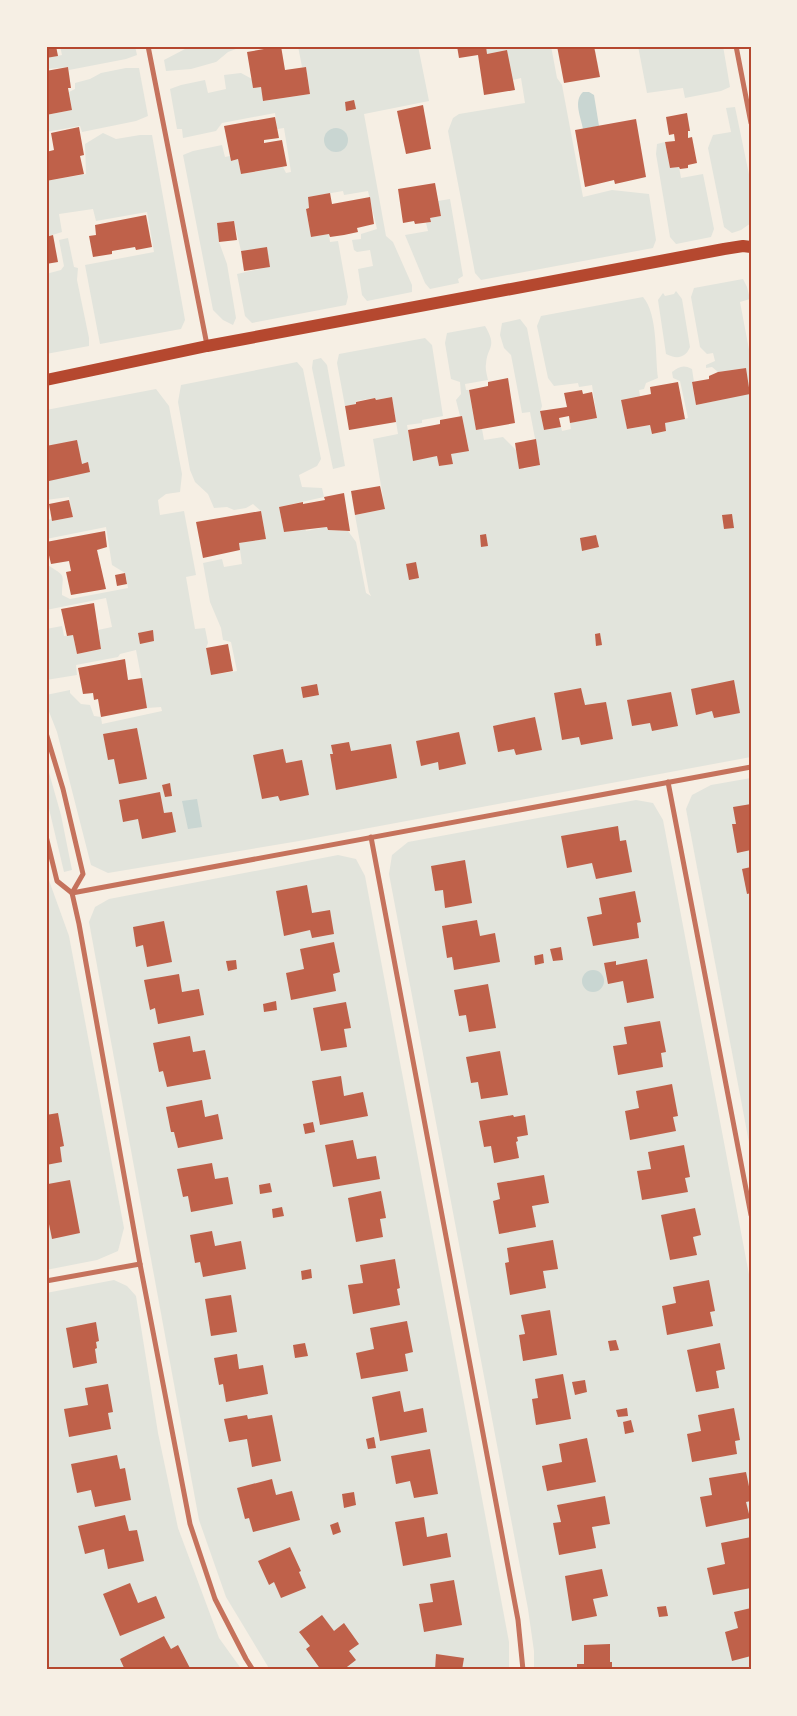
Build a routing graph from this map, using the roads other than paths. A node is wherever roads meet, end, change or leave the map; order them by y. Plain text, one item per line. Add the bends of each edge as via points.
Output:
1 (148, 46) edge
2 (736, 46) edge
3 (751, 122) edge
4 (751, 247) edge
5 (207, 346) junction
6 (46, 380) edge
7 (46, 733) edge
8 (751, 767) edge
9 (668, 782) junction
10 (46, 836) edge
11 (371, 837) junction
12 (72, 893) junction
13 (751, 1215) edge
14 (140, 1264) junction
15 (46, 1281) edge
16 (253, 1670) edge
17 (523, 1670) edge

1 - 5 street
2 - 3 street
4 - 5 main road via 715,251
5 - 6 main road
7 - 12 street via 64,789 83,874
8 - 9 street
9 - 11 street
9 - 13 street
10 - 12 street via 57,881
11 - 12 street
11 - 17 street via 520,1630
12 - 14 street
14 - 15 street
14 - 16 street via 190,1524 216,1599

